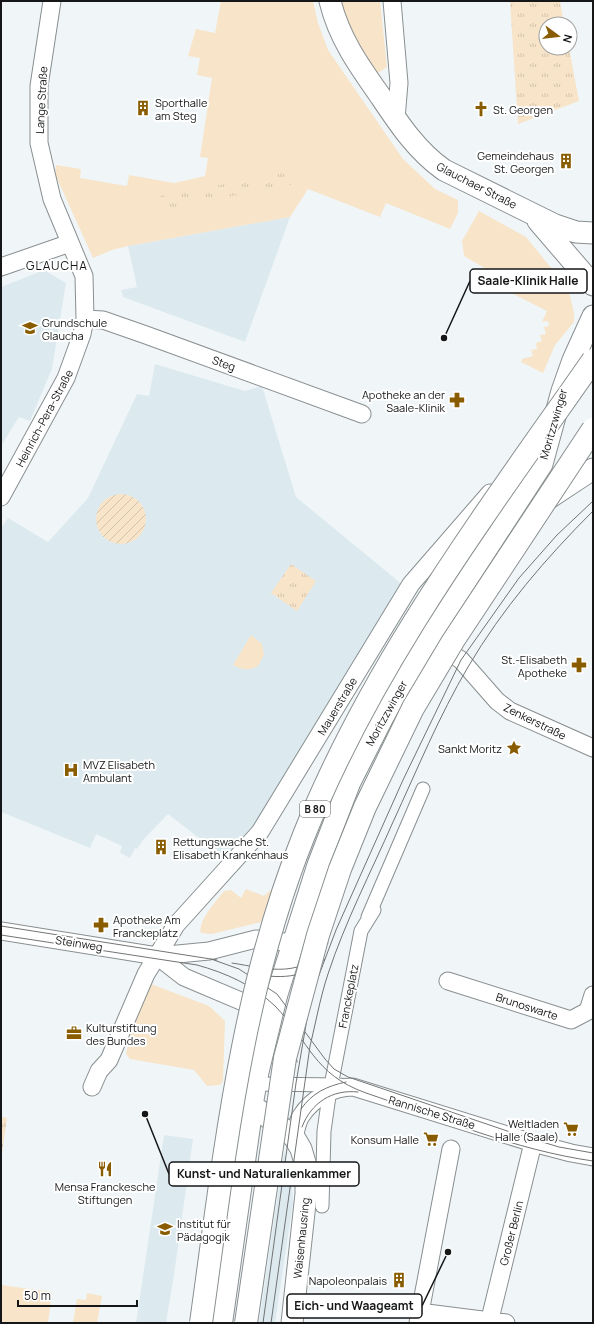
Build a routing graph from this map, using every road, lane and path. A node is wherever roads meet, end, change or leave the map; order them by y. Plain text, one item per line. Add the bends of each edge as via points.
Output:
1 (52, 1) edge
2 (330, 1) edge
3 (392, 1) edge
4 (396, 119) junction
5 (529, 212) junction
6 (593, 233) edge
7 (70, 243) junction
8 (1, 267) edge
9 (593, 285) edge
10 (593, 316) edge
11 (85, 319) junction
12 (593, 360) edge
13 (362, 414) dead end
14 (593, 429) edge
15 (593, 469) edge
16 (530, 483) junction
17 (1, 497) edge
18 (501, 526) junction
19 (428, 639) junction
20 (593, 748) edge
21 (423, 789) dead end
22 (374, 910) dead end
23 (376, 926) dead end
24 (356, 930) junction
25 (1, 931) edge
26 (293, 943) junction
27 (157, 956) junction
28 (448, 981) dead end
29 (593, 995) edge
30 (271, 1014) junction
31 (256, 1084) junction
32 (92, 1087) dead end
33 (331, 1089) junction
34 (252, 1106) junction
35 (294, 1137) junction
36 (533, 1143) junction
37 (451, 1149) dead end
38 (593, 1157) edge
39 (322, 1206) dead end
40 (418, 1317) edge
41 (489, 1322) edge
42 (201, 1323) edge
43 (221, 1323) edge
44 (246, 1323) edge
45 (292, 1323) edge
46 (506, 1323) edge

1 - 7 street, Lange Straße via 40,86 38,143 52,199
2 - 4 street, Glauchaer Straße via 334,18 347,47
3 - 4 street via 399,83
4 - 5 street, Glauchaer Straße via 419,150 431,161
5 - 6 street, Glauchaer Straße via 567,230
5 - 9 street via 546,228 581,274
7 - 8 street
7 - 11 street, Heinrich-Pera-Straße via 84,276
10 - 16 street, Moritzzwinger via 562,391 542,464
11 - 13 street, Steg via 103,320
11 - 17 street, Heinrich-Pera-Straße via 66,378
12 - 42 main road, B 80, bridge via 452,562 402,640 337,759 303,836 271,931 243,1046
14 - 44 main road, bridge via 453,641 413,708 365,807 340,870 318,935 285,1058
15 - 18 street, Moritzzwinger via 558,494
16 - 18 street, Moritzzwinger
16 - 27 street, Mauerstraße via 499,481 411,584 260,832 176,925
18 - 19 street, Moritzzwinger
19 - 20 street, Zenkerstraße via 461,660 497,701 510,710
19 - 26 street, Moritzzwinger via 383,717 350,782 318,865
21 - 24 street
22 - 24 street, Franckeplatz
23 - 24 street
24 - 33 street, Franckeplatz
25 - 27 street, Steinweg
26 - 27 street via 256,939 209,951
26 - 30 street
27 - 30 street via 184,977
27 - 32 street via 140,987 109,1060 99,1071
28 - 29 street, Brunoswarte via 571,1020 588,1011
30 - 31 street
31 - 33 street via 307,1084
31 - 34 street
33 - 35 street, Rannische Straße via 308,1107 300,1118
33 - 36 street, Rannische Straße via 353,1087
33 - 39 street, Waisenhausring via 324,1131
34 - 35 street, Waisenhausring
34 - 43 main road
35 - 45 street, Waisenhausring via 305,1160 308,1179
36 - 38 street, Rannische Straße via 571,1154
36 - 41 street, Großer Berlin
37 - 40 street
40 - 41 street
41 - 46 street

